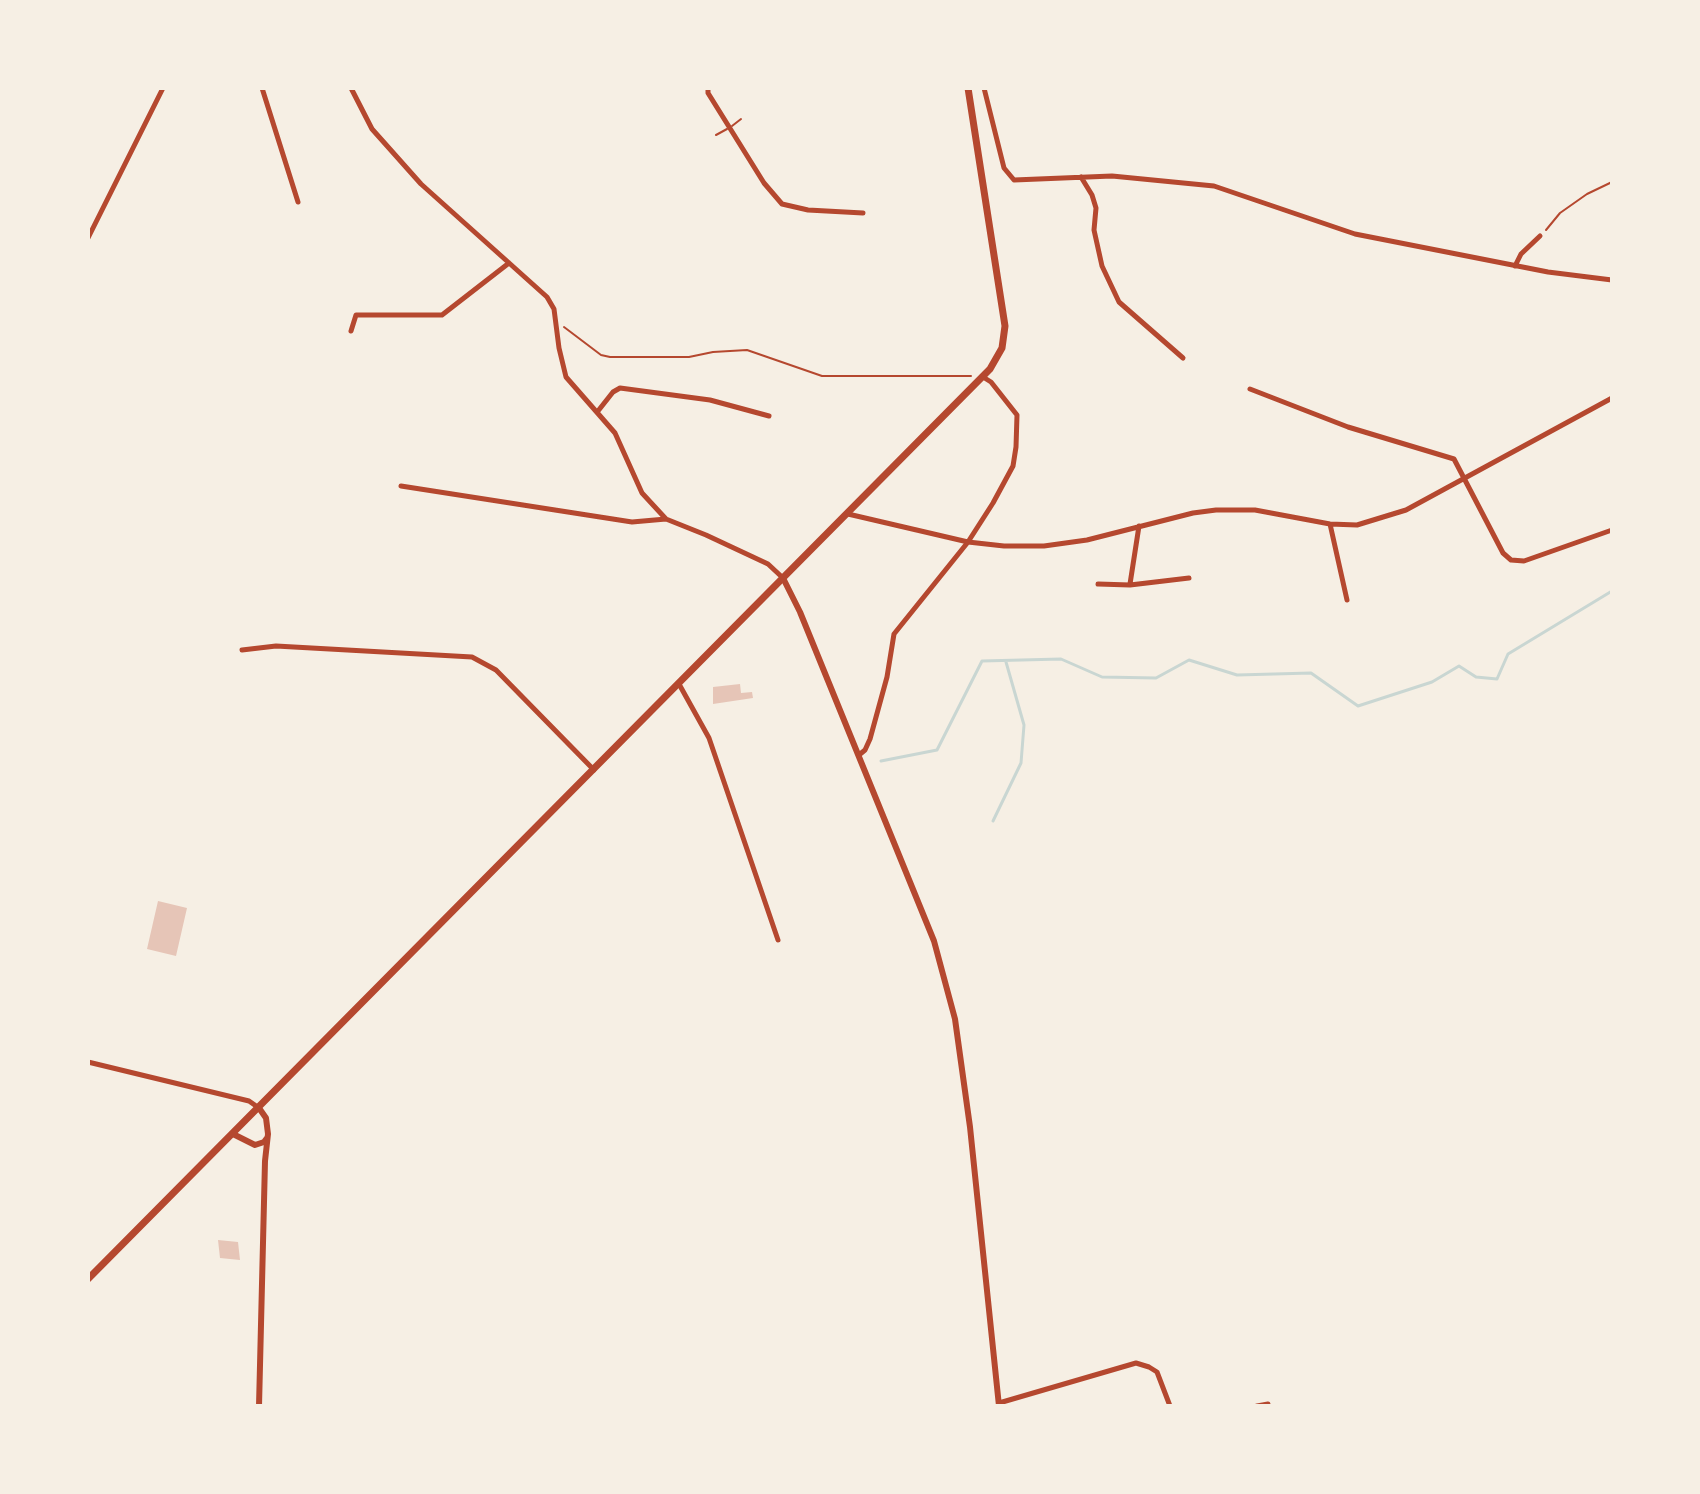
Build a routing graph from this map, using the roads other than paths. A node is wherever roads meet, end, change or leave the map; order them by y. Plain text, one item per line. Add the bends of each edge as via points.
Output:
1 (163, 88) edge
2 (262, 88) edge
3 (351, 88) edge
4 (708, 88) edge
5 (968, 88) edge
6 (984, 88) edge
7 (741, 119) dead end
8 (729, 128) junction
9 (716, 135) dead end
10 (1081, 177) junction
11 (298, 202) dead end
12 (863, 213) dead end
13 (1540, 236) road end
14 (88, 238) edge
15 (509, 263) junction
16 (1515, 266) junction
17 (1612, 280) edge
18 (351, 331) dead end
19 (1183, 358) dead end
20 (983, 377) junction
21 (1250, 389) dead end
22 (1612, 398) edge
23 (598, 411) junction
24 (769, 416) dead end
25 (1464, 480) junction
26 (401, 486) dead end
27 (848, 514) junction
28 (666, 519) junction
29 (1330, 524) junction
30 (1139, 526) junction
31 (1612, 530) edge
32 (968, 542) junction
33 (783, 578) junction
34 (1189, 578) dead end
35 (1098, 584) dead end
36 (1130, 585) junction
37 (1347, 600) dead end
38 (242, 650) dead end
39 (679, 684) junction
40 (858, 756) junction
41 (594, 770) junction
42 (778, 940) dead end
43 (88, 1062) edge
44 (259, 1108) junction
45 (233, 1134) junction
46 (267, 1138) junction
47 (255, 1145) junction
48 (265, 1161) junction
49 (88, 1279) edge
50 (1268, 1404) edge
51 (999, 1405) edge
52 (259, 1406) edge
53 (1170, 1406) edge
54 (1257, 1406) edge

1 - 14 street
2 - 11 street
3 - 15 street via 372,129 421,184
4 - 8 street
5 - 20 main road via 1005,326 1002,348
6 - 10 street via 1004,168 1014,180
7 - 8 lane
8 - 9 lane
8 - 12 street via 782,204
10 - 16 street via 1134,177 1223,188 1355,234
10 - 19 street via 1096,208 1094,230 1102,266 1119,302
13 - 16 street
15 - 18 street via 442,315 356,315
15 - 23 street via 547,297 554,309 566,377
16 - 17 street
20 - 27 main road
20 - 32 street via 1017,415 1016,447 1013,466
21 - 25 street via 1348,427 1446,455 1454,459
22 - 25 street
23 - 24 street via 620,388 710,400
23 - 28 street via 615,433 642,493
25 - 29 street via 1406,510 1357,525
25 - 31 street via 1511,560 1524,561
26 - 28 street via 632,522
27 - 32 street
27 - 33 main road
28 - 33 street via 768,564
29 - 30 street via 1255,510 1216,510
29 - 37 street
30 - 32 street via 1044,546
30 - 36 street
32 - 40 street via 894,634 870,739
33 - 39 main road
33 - 40 street
34 - 36 street
35 - 36 street
38 - 41 street via 276,646 472,657 496,670
39 - 41 main road
39 - 42 street via 709,738
40 - 51 street via 934,941 955,1019
41 - 44 main road
43 - 44 street via 249,1101
44 - 45 main road
44 - 46 street via 266,1118
45 - 47 street
45 - 49 main road
46 - 47 street
46 - 48 street
47 - 48 street
48 - 52 street
50 - 54 street
51 - 53 street via 1136,1363 1157,1372

